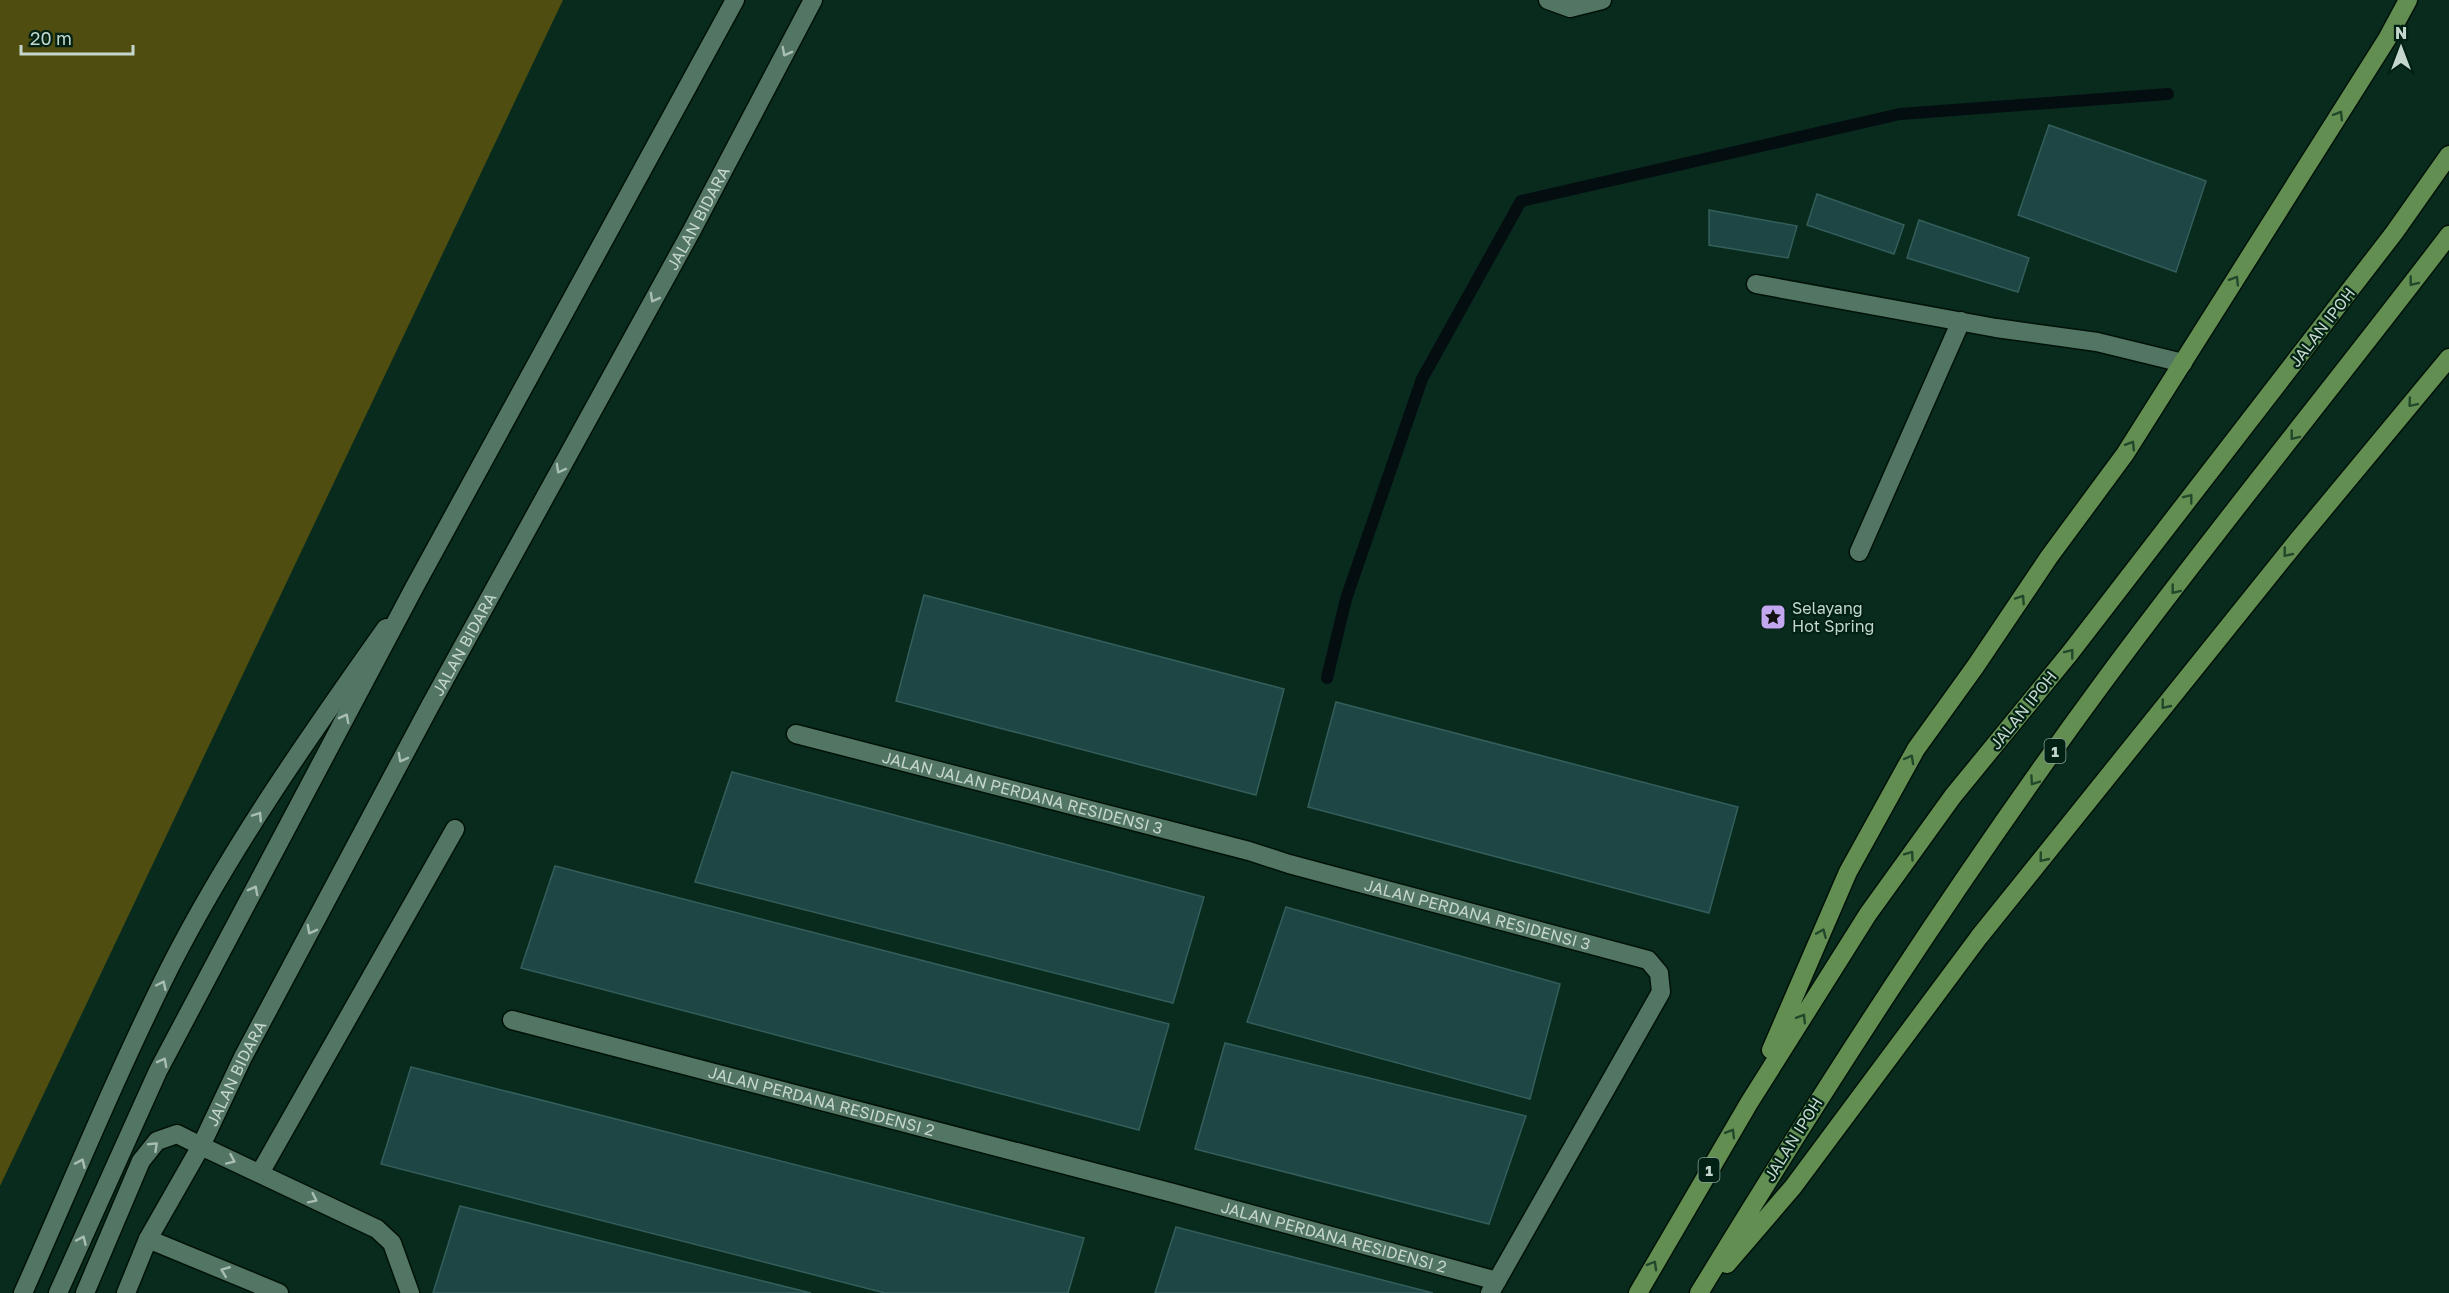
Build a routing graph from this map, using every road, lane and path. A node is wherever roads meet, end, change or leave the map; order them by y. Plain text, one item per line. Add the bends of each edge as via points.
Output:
1 (735, 0) edge
2 (813, 0) edge
3 (1548, 0) edge
4 (1602, 0) edge
5 (2408, 0) edge
6 (2449, 154) edge
7 (2449, 236) edge
8 (1756, 284) dead end
9 (1961, 321) junction
10 (2449, 358) edge
11 (2183, 363) junction
12 (1859, 552) dead end
13 (414, 588) junction
14 (796, 734) dead end
15 (455, 829) dead end
16 (1289, 864) joint
17 (512, 1020) dead end
18 (1749, 1103) junction
19 (201, 1146) junction
20 (261, 1173) junction
21 (148, 1239) junction
22 (1494, 1287) edge
23 (23, 1293) edge
24 (58, 1293) edge
25 (85, 1293) edge
26 (126, 1293) edge
27 (279, 1293) edge
28 (410, 1293) edge
29 (1638, 1293) edge
30 (1701, 1293) edge

1 - 13 street
2 -> 19 street, JALAN BIDARA via 692,230 424,716 243,1057
3 - 4 street via 1570,8
11 -> 5 highway
18 -> 6 highway, JALAN IPOH / 1 via 1868,914 1953,795 2077,644 2394,233
7 -> 30 highway, JALAN IPOH / 1 via 2102,684 1916,948 1819,1097
8 - 9 street
9 - 11 street via 2097,342
9 - 12 street
10 -> 30 highway via 1993,920 1793,1187
18 -> 11 highway via 1848,872 1916,749 2125,454
23 -> 13 street via 169,969 236,849
24 -> 13 street via 158,1071
14 - 16 street, JALAN JALAN PERDANA RESIDENSI 3
15 - 20 street
16 - 22 street, JALAN PERDANA RESIDENSI 3 via 1648,960 1659,973 1661,992
17 - 22 street, JALAN PERDANA RESIDENSI 2 via 1173,1193
29 -> 18 highway, JALAN IPOH / 1
19 -> 20 street
19 - 21 street, JALAN BIDARA
25 -> 19 street via 141,1161 157,1141 177,1134
20 -> 28 street via 377,1229 393,1243
21 - 26 street, JALAN BIDARA
27 -> 21 street

